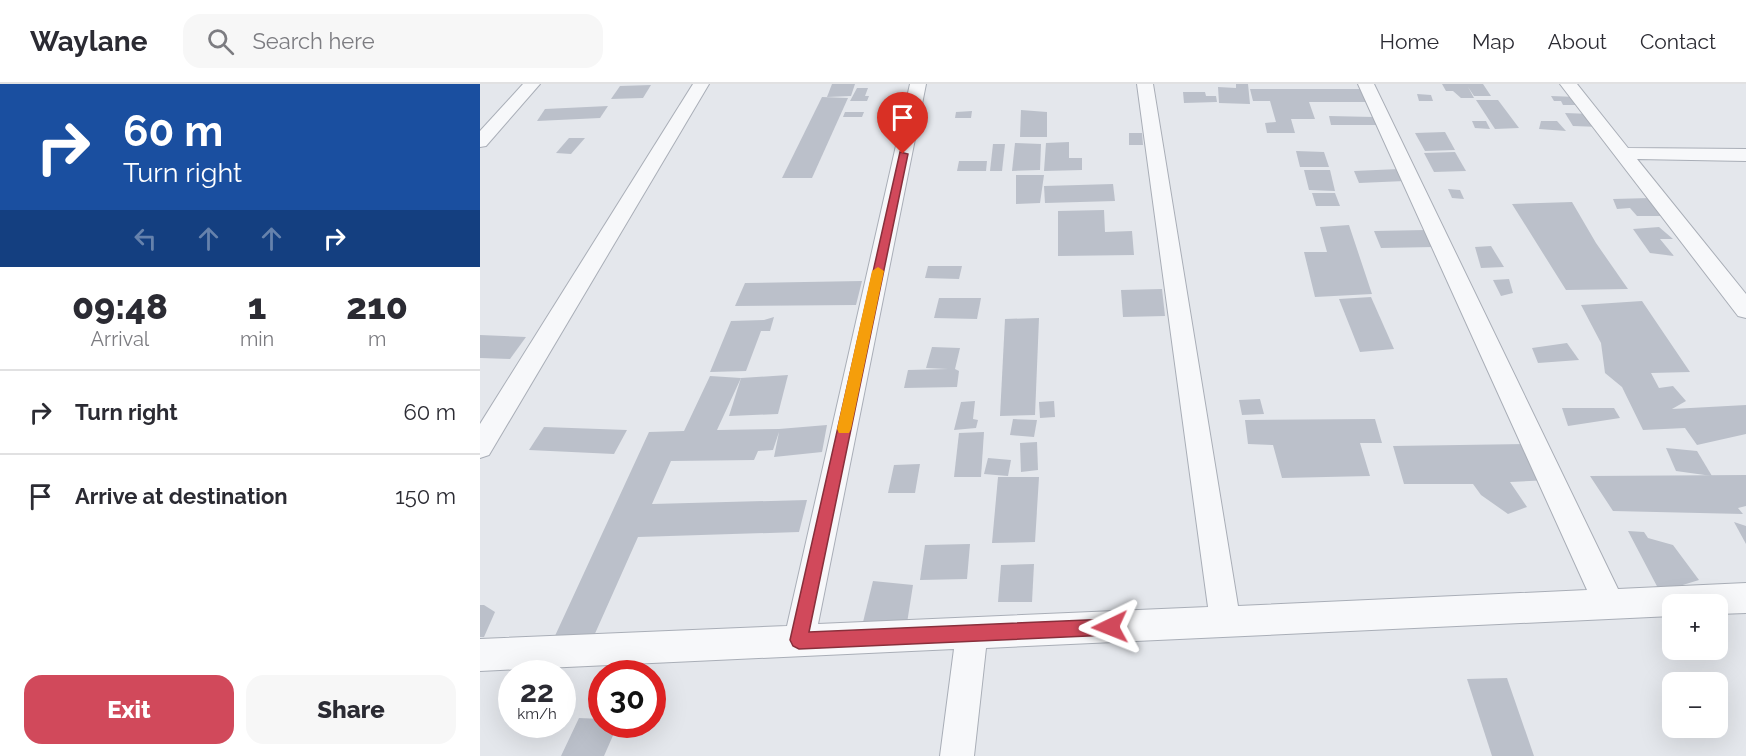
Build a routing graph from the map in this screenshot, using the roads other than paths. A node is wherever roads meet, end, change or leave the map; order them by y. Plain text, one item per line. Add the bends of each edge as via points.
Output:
1 (532, 84) edge
2 (701, 84) edge
3 (918, 84) edge
4 (1145, 84) edge
5 (1366, 84) edge
6 (1568, 84) edge
7 (480, 142) edge
8 (1622, 153) junction
9 (1746, 155) edge
10 (1746, 310) edge
11 (480, 447) edge
12 (1746, 598) edge
13 (1609, 604) junction
14 (1225, 621) junction
15 (972, 633) junction
16 (799, 640) junction
17 (480, 655) edge
18 (957, 756) edge

1 - 7 street
2 - 11 street
3 - 16 street
4 - 14 street
5 - 13 street
6 - 8 street
8 - 9 street
8 - 10 street
12 - 13 street
13 - 14 street
14 - 15 street
15 - 16 street
15 - 18 street
16 - 17 street

